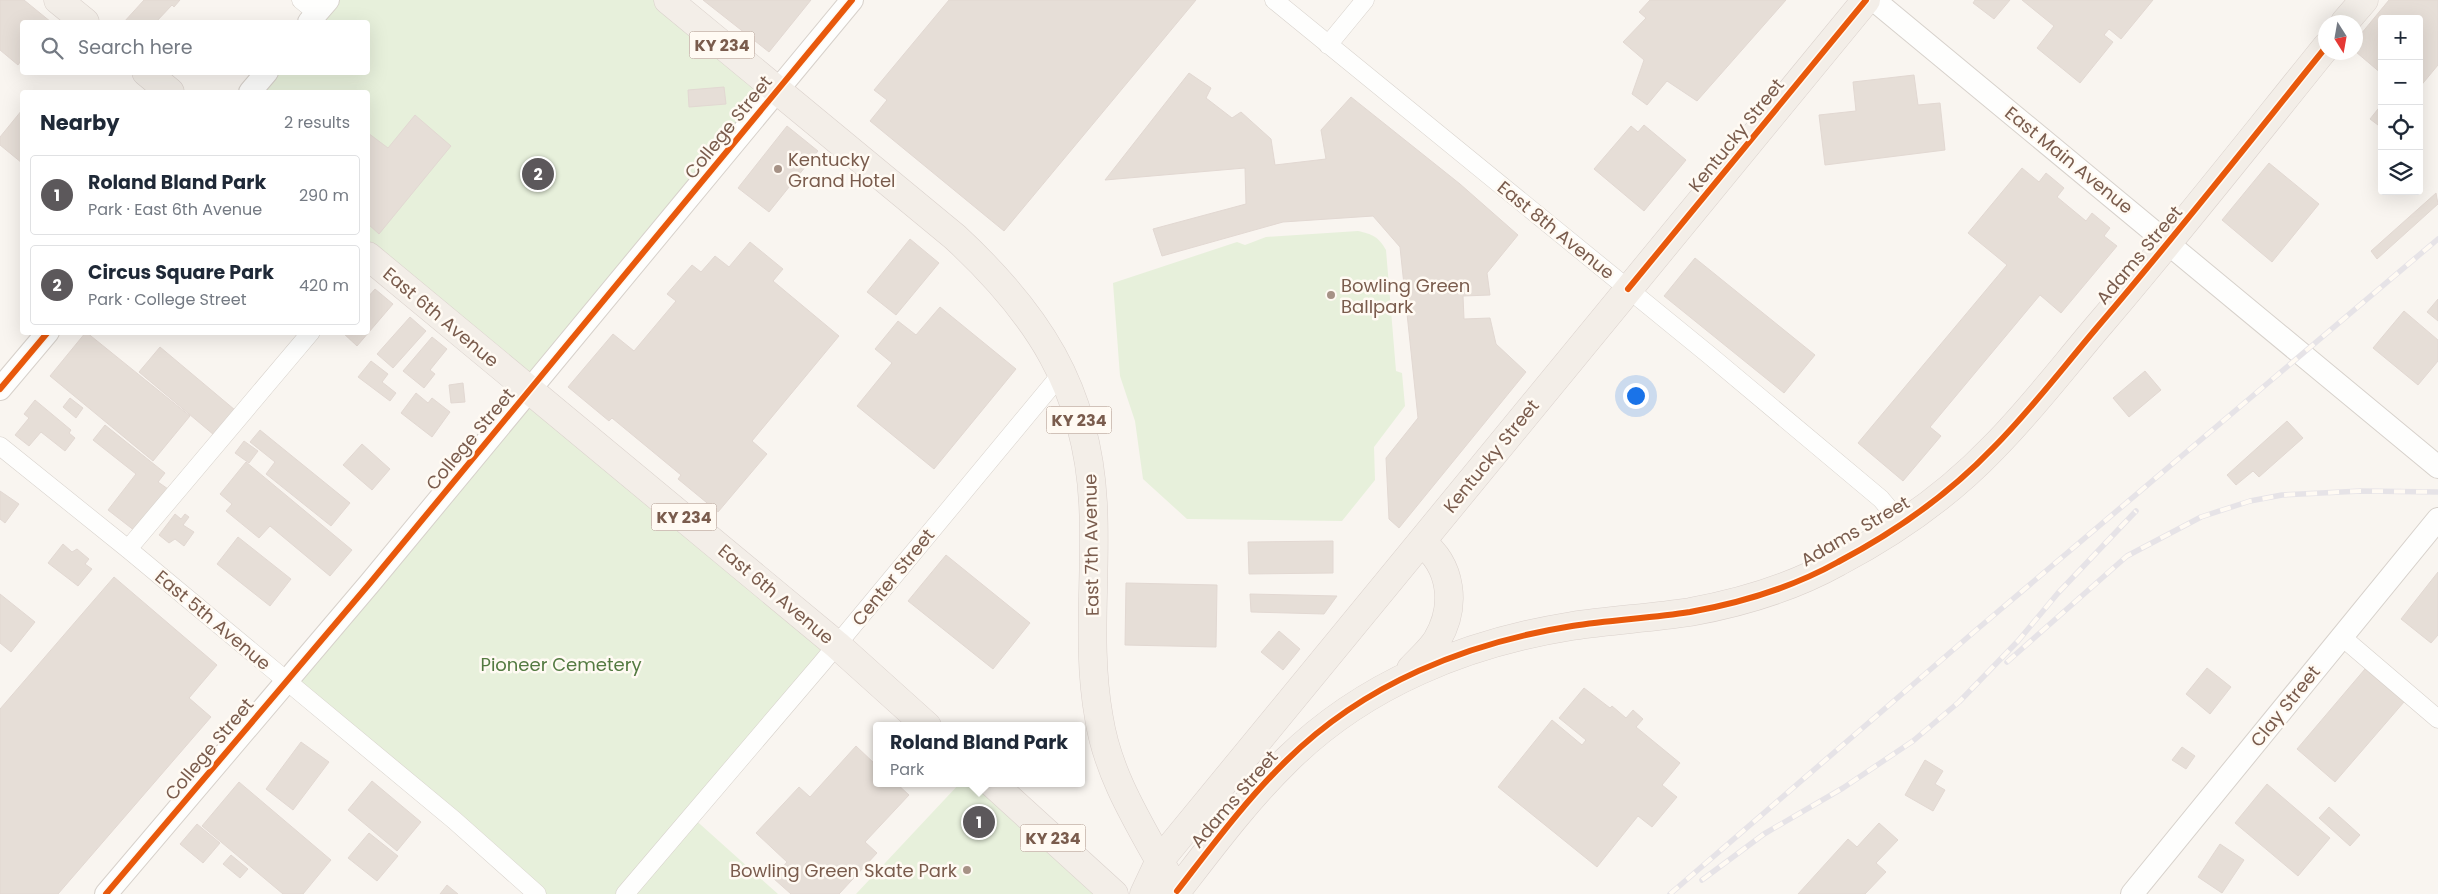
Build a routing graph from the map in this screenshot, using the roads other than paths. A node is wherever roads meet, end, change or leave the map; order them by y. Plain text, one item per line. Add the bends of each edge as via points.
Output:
1 (58, 0) edge
2 (668, 0) edge
3 (852, 0) edge
4 (1274, 0) edge
5 (1365, 0) edge
6 (1866, 0) edge
7 (1874, 0) edge
8 (2364, 0) edge
9 (2351, 15) edge
10 (83, 20) edge
11 (1328, 44) junction
12 (2318, 57) edge
13 (150, 75) edge
14 (264, 75) edge
15 (778, 89) junction
16 (168, 90) edge
17 (252, 90) edge
18 (2170, 243) junction
19 (370, 261) edge
20 (1628, 289) junction
21 (45, 335) edge
22 (308, 335) edge
23 (1062, 373) junction
24 (0, 389) edge
25 (530, 390) junction
26 (0, 446) edge
27 (2438, 467) edge
28 (2438, 519) edge
29 (1902, 524) junction
30 (1421, 542) junction
31 (128, 549) junction
32 (2342, 636) junction
33 (837, 645) junction
34 (1403, 677) junction
35 (286, 681) junction
36 (2438, 718) edge
37 (923, 722) edge
38 (996, 787) edge
39 (1160, 860) junction
40 (1176, 893) edge
41 (106, 894) edge
42 (538, 894) edge
43 (625, 894) edge
44 (1114, 894) edge
45 (1144, 894) edge
46 (2132, 894) edge

1 - 10 main road
2 - 15 main road, East 7th Avenue / KY 234
3 - 15 street, College Street
4 - 11 street, East 8th Avenue
5 - 11 street
6 - 20 main road, Kentucky Street
7 - 18 street, East Main Avenue
8 - 9 main road
11 - 20 street, East 8th Avenue
12 - 18 main road, Adams Street
13 - 16 main road
14 - 17 street
15 - 23 main road, East 7th Avenue / KY 234 via 991,270 1034,322
15 - 25 street, College Street
18 - 27 street, East Main Avenue
18 - 29 main road, Adams Street via 1994,447 1946,492
19 - 25 main road, East 6th Avenue / KY 234
20 - 29 street, East 8th Avenue via 1881,499
20 - 30 main road, Kentucky Street
21 - 24 street
22 - 31 street
23 - 33 street, Center Street
23 - 39 main road, East 7th Avenue / KY 234 via 1076,407 1089,460 1098,718 1108,756 1124,795
25 - 33 main road, East 6th Avenue / KY 234
25 - 35 street, College Street
26 - 31 street, East 5th Avenue
28 - 32 street, Clay Street
29 - 34 main road, Adams Street via 1828,567 1746,599 1689,612 1576,625 1516,636 1454,655
30 - 34 main road via 1433,552 1445,571 1448,610 1436,641
30 - 39 main road, Kentucky Street
31 - 35 street, East 5th Avenue
32 - 36 street
32 - 46 street, Clay Street
33 - 37 main road, East 6th Avenue / KY 234
33 - 43 street, Center Street
34 - 40 main road, Adams Street via 1329,724 1289,758 1240,810
35 - 41 street, College Street
35 - 42 street, East 5th Avenue
38 - 44 main road, KY 234
39 - 40 main road, East 7th Avenue
39 - 45 main road, Kentucky Street

